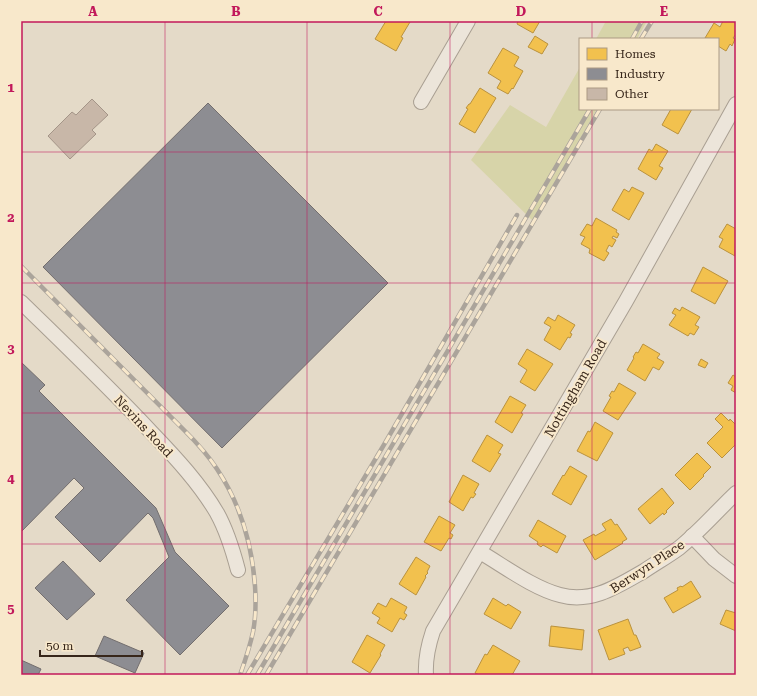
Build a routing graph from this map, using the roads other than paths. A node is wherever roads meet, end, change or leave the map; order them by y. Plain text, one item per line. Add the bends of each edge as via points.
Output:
1 (468, 21) edge
2 (422, 102) dead end
3 (736, 104) edge
4 (21, 302) edge
5 (736, 493) edge
6 (692, 536) junction
7 (480, 552) junction
8 (238, 570) dead end
9 (736, 576) edge
10 (426, 675) edge

1 - 2 street
3 - 7 street, Nottingham Road via 626,301
4 - 8 street, Nevins Road via 136,416 189,474 218,514
5 - 6 street, Berwyn Place
6 - 7 street, Berwyn Place via 664,558 620,585 592,597 561,596 548,591
6 - 9 street via 714,559
7 - 10 street, Nottingham Road via 433,631 425,662

